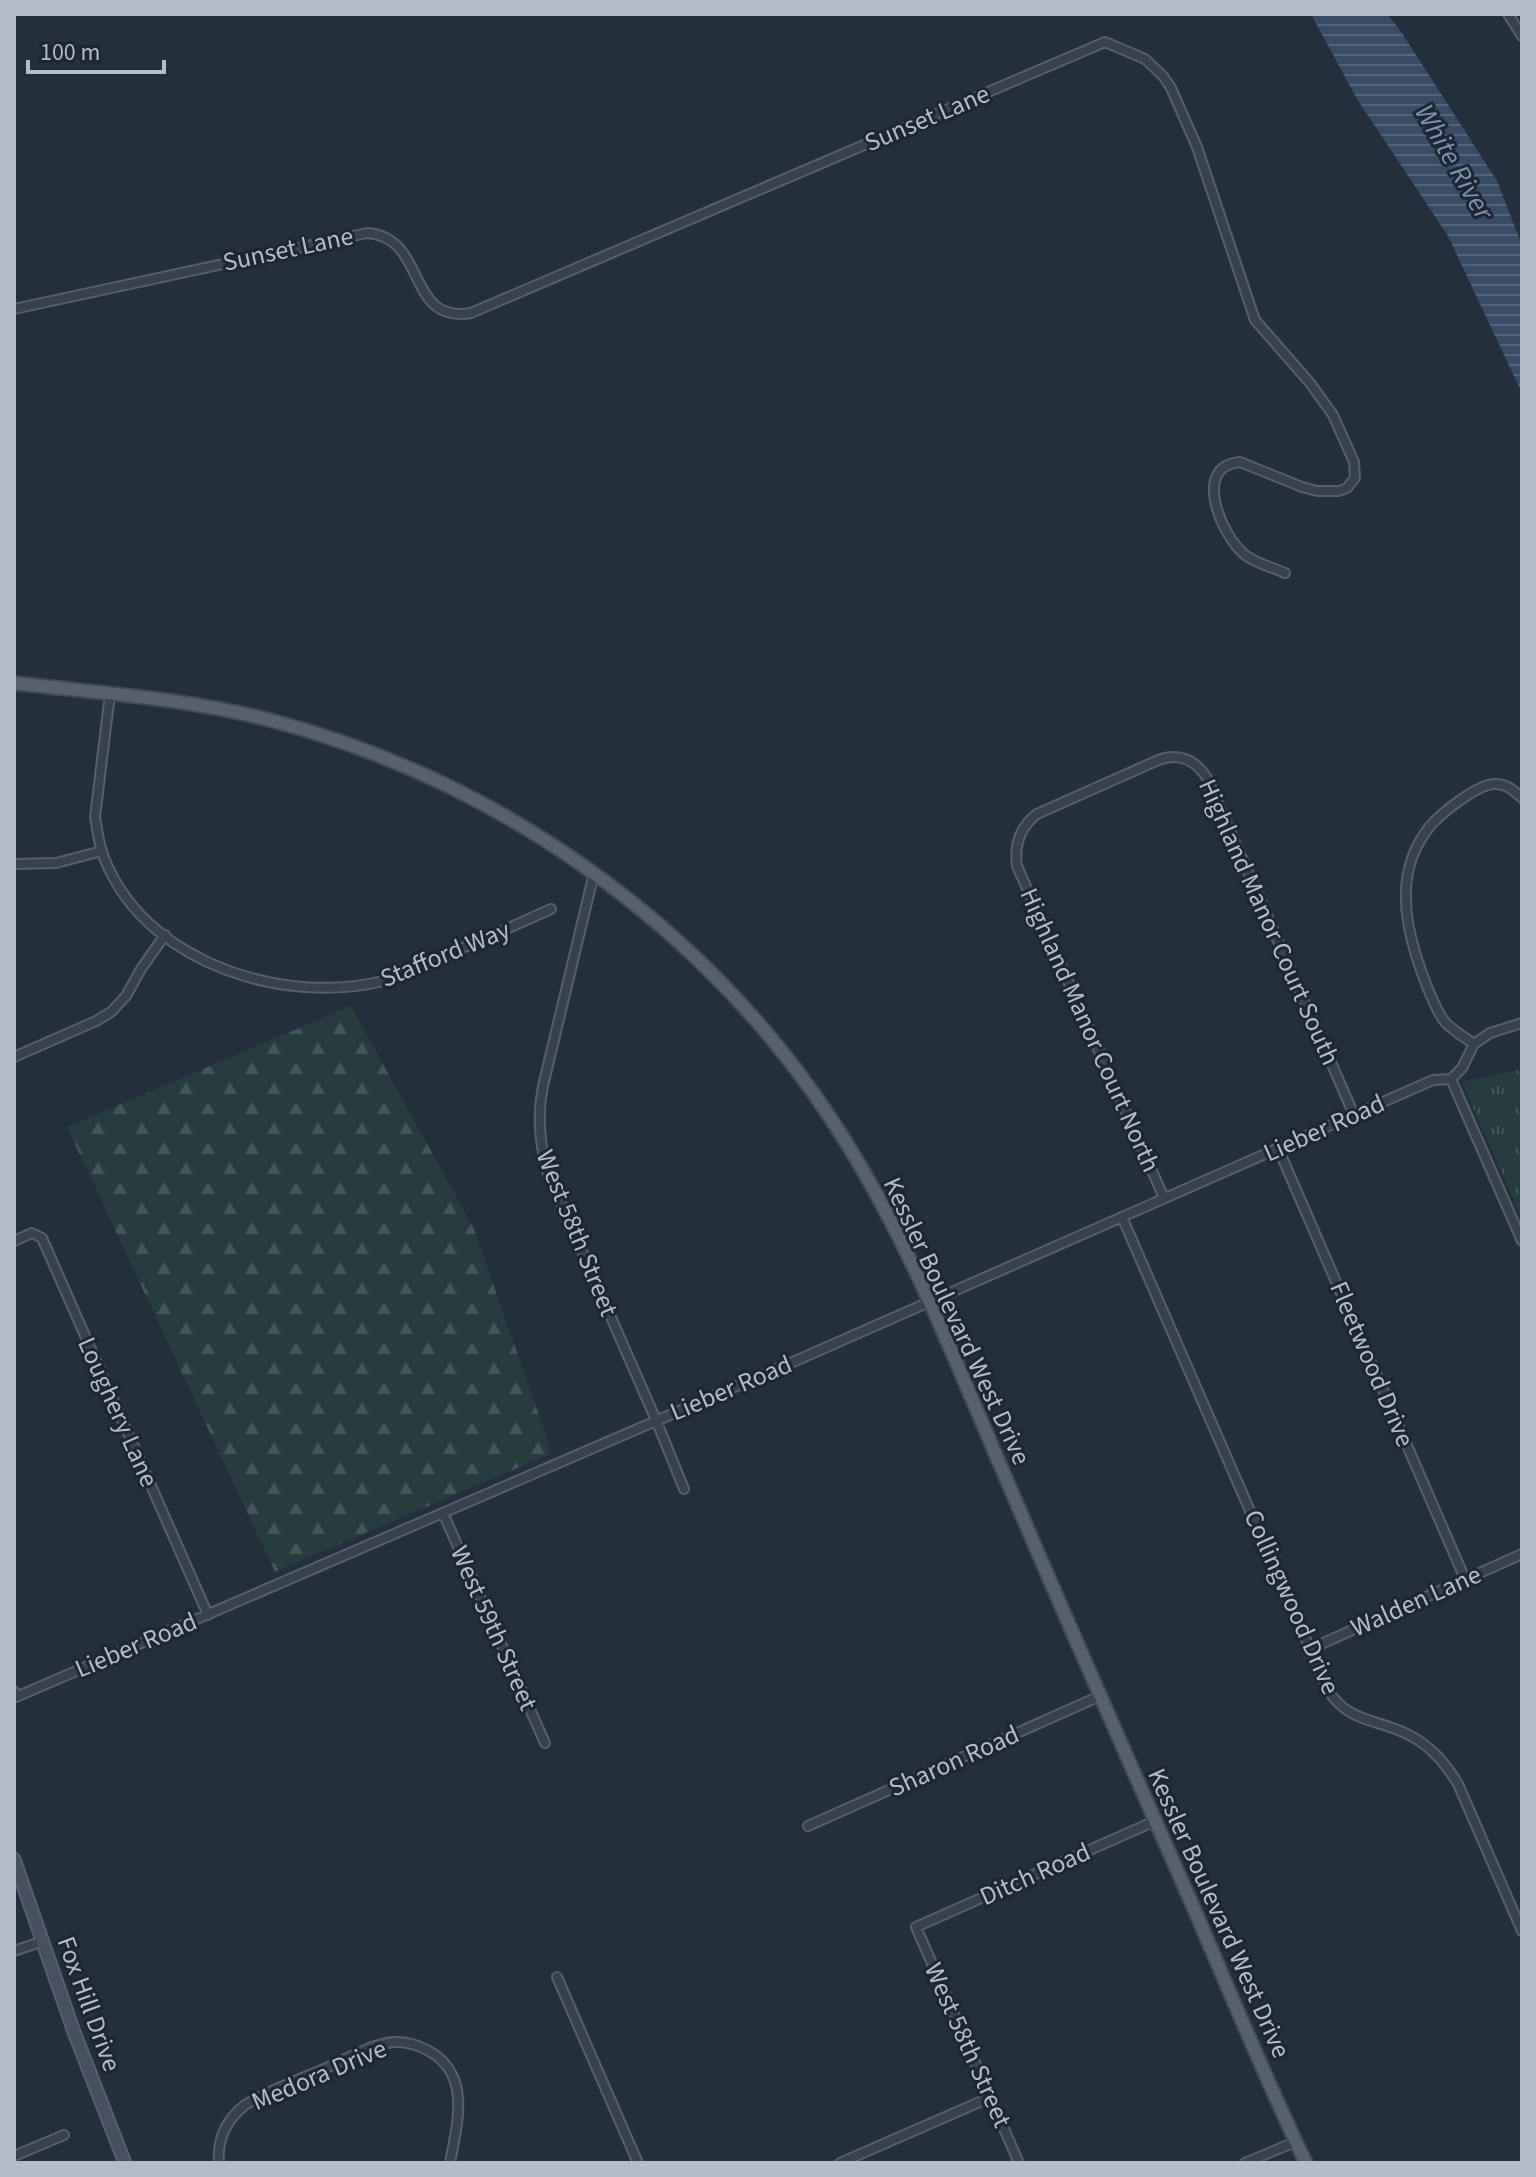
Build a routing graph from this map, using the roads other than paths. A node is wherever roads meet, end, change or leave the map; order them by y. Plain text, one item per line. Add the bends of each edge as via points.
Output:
1 (1508, 14) edge
2 (1522, 36) edge
3 (14, 309) edge
4 (1285, 573) dead end
5 (14, 683) edge
6 (110, 694) junction
7 (1522, 798) edge
8 (102, 851) junction
9 (1016, 862) joint
10 (14, 864) edge
11 (594, 873) junction
12 (551, 909) dead end
13 (165, 935) junction
14 (1522, 1023) edge
15 (1474, 1044) junction
16 (14, 1057) edge
17 (1451, 1079) junction
18 (1354, 1115) junction
19 (1278, 1148) junction
20 (1164, 1198) junction
21 (1122, 1217) junction
22 (14, 1241) edge
23 (1522, 1241) edge
24 (929, 1301) junction
25 (656, 1420) junction
26 (684, 1489) dead end
27 (443, 1513) junction
28 (1522, 1554) edge
29 (1465, 1579) junction
30 (208, 1615) junction
31 (1310, 1649) junction
32 (14, 1691) edge
33 (1100, 1696) junction
34 (545, 1743) dead end
35 (1155, 1821) junction
36 (808, 1826) dead end
37 (14, 1859) edge
38 (916, 1927) joint
39 (1522, 1931) edge
40 (43, 1941) junction
41 (14, 1951) edge
42 (557, 1977) dead end
43 (991, 2097) junction
44 (64, 2135) dead end
45 (1295, 2142) junction
46 (28, 2151) junction
47 (14, 2156) edge
48 (33, 2163) edge
49 (125, 2163) edge
50 (219, 2163) edge
51 (450, 2163) edge
52 (638, 2163) edge
53 (840, 2163) edge
54 (1019, 2163) edge
55 (1245, 2163) edge
56 (1306, 2163) edge

1 - 2 street
3 - 4 street, Sunset Lane via 371,233 401,248 432,303 446,312 467,314 1105,42 1145,59 1171,88 1197,147 1255,320 1323,401 1354,462 1355,478 1339,491 1302,487 1240,462 1222,469 1215,480 1214,503 1237,547 1248,558
5 - 6 main road, Kessler Boulevard West Drive
6 - 8 street, Stafford Way via 95,817
6 - 11 main road, Kessler Boulevard West Drive via 239,713 367,751 496,811
7 - 15 street via 1493,783 1462,800 1429,828 1414,852 1407,878 1409,928 1422,974 1445,1022
8 - 10 street via 56,863
8 - 13 street, Stafford Way via 132,905
9 - 18 street, Highland Manor Court South via 1020,833 1037,814 1163,758 1193,762 1207,778
9 - 20 street, Highland Manor Court North
11 - 24 main road, Kessler Boulevard West Drive via 700,962 791,1063 858,1161
11 - 25 street, West 58th Street via 541,1094 539,1136 546,1169
12 - 13 street, Stafford Way via 393,979 340,988 247,977 201,958
13 - 16 street via 111,1012
14 - 15 street
15 - 17 street
17 - 18 street, Lieber Road via 1433,1080
17 - 23 street
18 - 19 street, Lieber Road
19 - 20 street, Lieber Road
19 - 29 street, Fleetwood Drive
20 - 21 street, Lieber Road
21 - 24 street, Lieber Road
21 - 31 street, Collingwood Drive
22 - 30 street, Loughery Lane via 32,1233 42,1238
24 - 25 street, Lieber Road
24 - 33 main road, Kessler Boulevard West Drive
25 - 26 street, West 58th Street
25 - 27 street, Lieber Road
27 - 30 street, Lieber Road
27 - 34 street, West 59th Street
28 - 29 street, Walden Lane
29 - 31 street, Walden Lane
30 - 32 street, Lieber Road via 16,1697
31 - 39 street, Collingwood Drive via 1338,1704 1356,1717 1412,1737 1449,1770
33 - 35 main road, Kessler Boulevard West Drive
33 - 36 street, Sharon Road
35 - 38 street, Ditch Road
35 - 45 main road, Kessler Boulevard West Drive
37 - 40 street, Fox Hill Drive
38 - 43 street, West 58th Street
40 - 41 street
40 - 49 street, Fox Hill Drive
42 - 52 street
43 - 53 street
43 - 54 street, West 58th Street
44 - 46 street
45 - 55 street
45 - 56 main road, Kessler Boulevard West Drive
46 - 47 street
46 - 48 street
50 - 51 street, Medora Drive via 224,2129 245,2105 393,2042 433,2053 452,2075 460,2107

